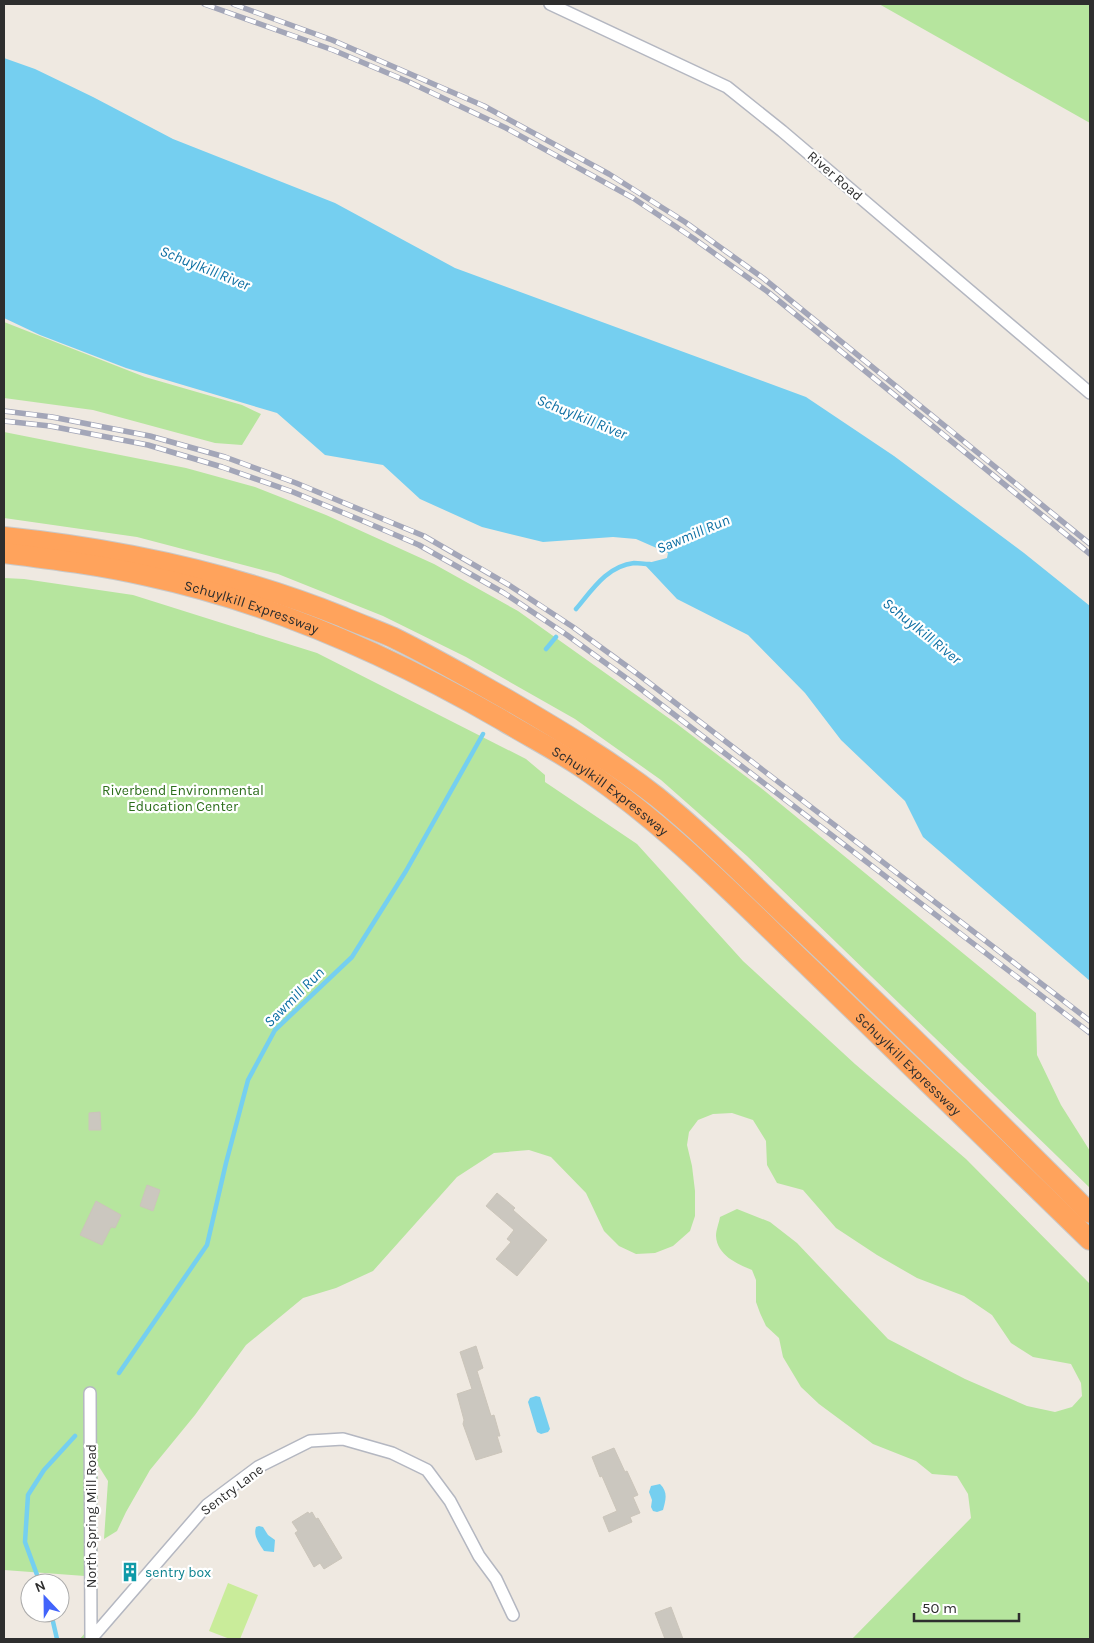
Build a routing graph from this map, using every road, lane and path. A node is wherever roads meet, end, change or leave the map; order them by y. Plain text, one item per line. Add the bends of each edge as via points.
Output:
1 (550, 4) edge
2 (1090, 393) edge
3 (4, 537) edge
4 (4, 553) edge
5 (1090, 1213) edge
6 (1090, 1240) edge
7 (90, 1393) dead end
8 (513, 1615) dead end
9 (91, 1639) edge

1 - 2 street, River Road via 727,87
3 - 5 highway, Schuylkill Expressway via 67,544 178,565 238,580 312,605 390,636 599,755 680,816 834,961
4 - 6 highway, Schuylkill Expressway via 148,576 242,602 387,658 447,688 559,753 664,830
7 - 9 street, North Spring Mill Road
8 - 9 street, Sentry Lane via 496,1579 479,1556 450,1501 427,1470 392,1453 343,1439 310,1441 258,1467 207,1505

